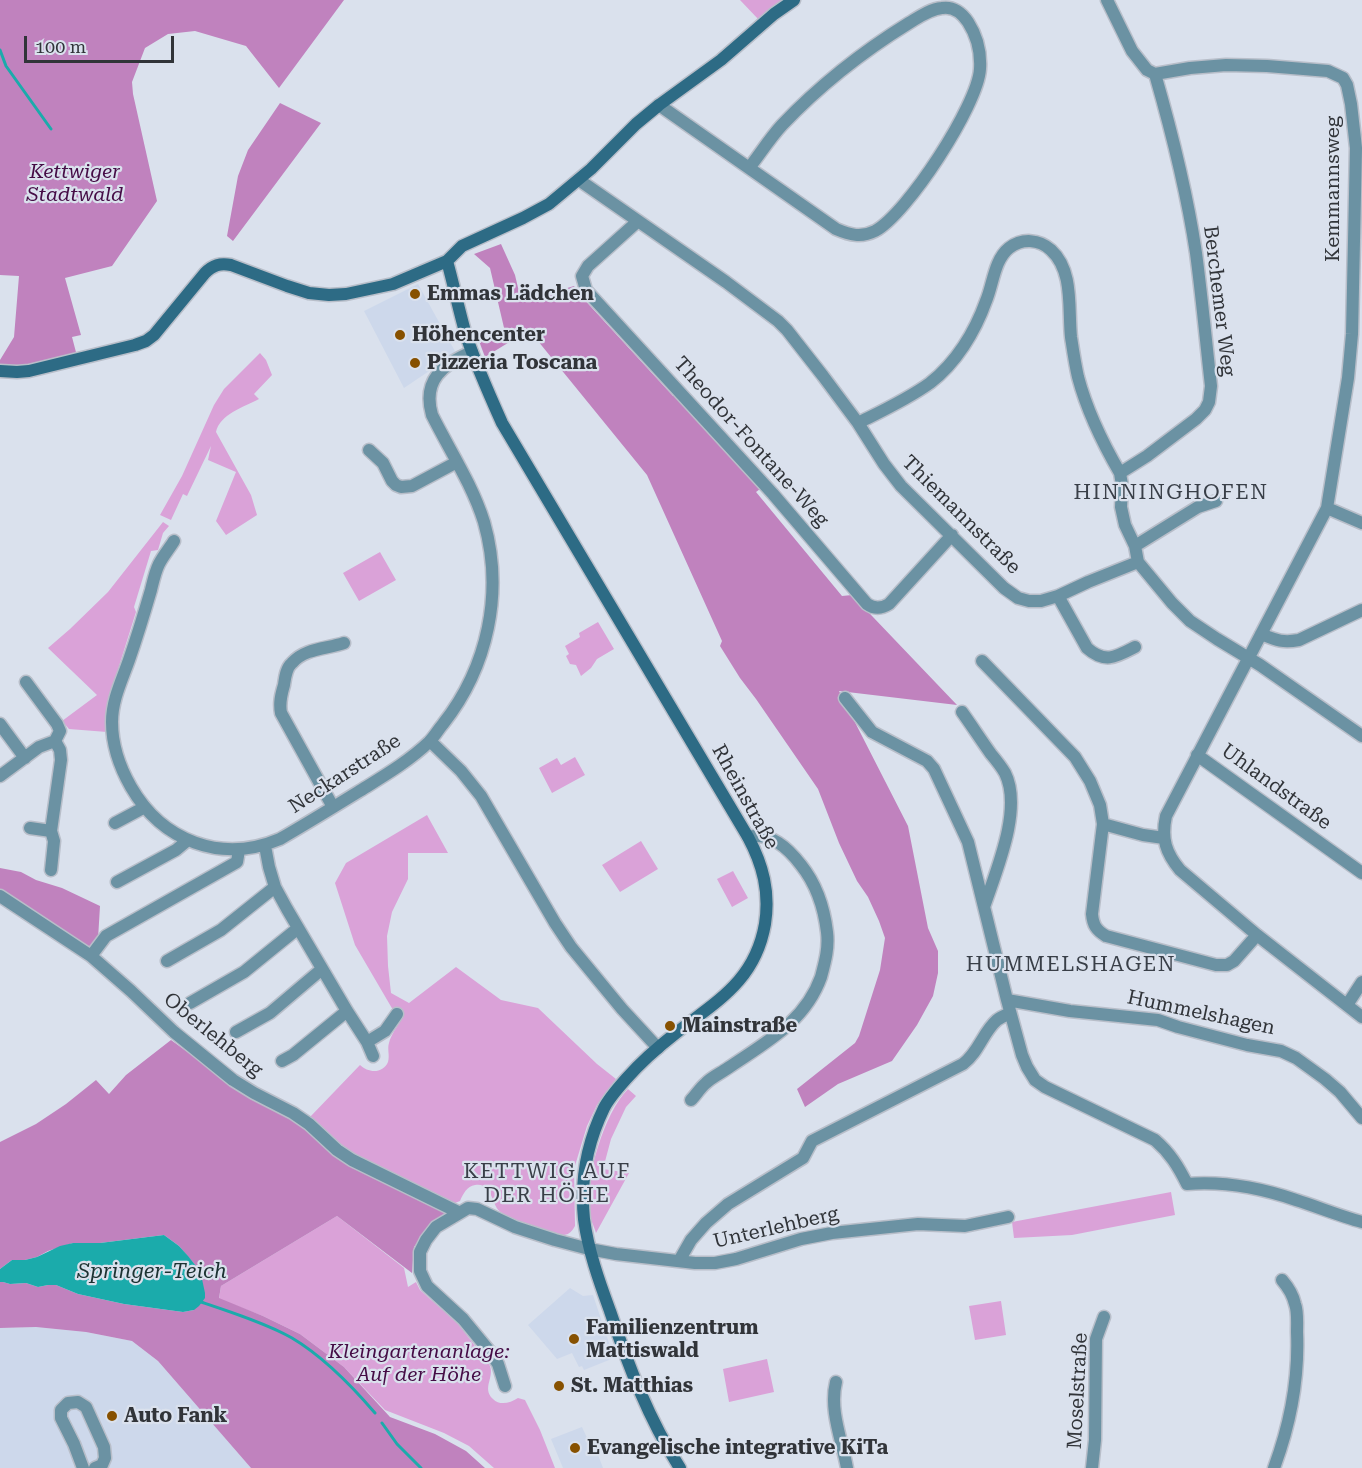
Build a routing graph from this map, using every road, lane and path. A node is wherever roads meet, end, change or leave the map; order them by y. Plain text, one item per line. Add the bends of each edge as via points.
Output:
1 (794, 0) edge
2 (1107, 0) edge
3 (1155, 74) junction
4 (659, 105) junction
5 (749, 168) junction
6 (579, 180) junction
7 (637, 222) junction
8 (447, 261) junction
9 (472, 352) junction
10 (0, 371) edge
11 (858, 423) junction
12 (369, 450) dead end
13 (457, 462) junction
14 (1120, 473) junction
15 (1215, 501) dead end
16 (1327, 508) junction
17 (1362, 523) edge
18 (952, 535) junction
19 (174, 541) dead end
20 (1135, 546) junction
21 (1138, 562) junction
22 (1058, 596) junction
23 (1362, 610) edge
24 (1261, 634) junction
25 (344, 643) dead end
26 (1135, 647) dead end
27 (1248, 658) junction
28 (982, 661) dead end
29 (26, 682) dead end
30 (845, 698) dead end
31 (962, 712) dead end
32 (0, 724) edge
33 (1362, 736) edge
34 (55, 741) junction
35 (430, 741) junction
36 (1197, 755) junction
37 (25, 758) junction
38 (0, 776) edge
39 (145, 807) junction
40 (333, 807) junction
41 (115, 823) dead end
42 (1103, 824) junction
43 (30, 828) dead end
44 (51, 831) junction
45 (748, 837) junction
46 (1164, 838) junction
47 (188, 840) junction
48 (265, 846) junction
49 (239, 850) junction
50 (51, 870) dead end
51 (1362, 873) edge
52 (117, 882) dead end
53 (275, 886) junction
54 (0, 896) edge
55 (984, 908) junction
56 (297, 929) junction
57 (1257, 935) junction
58 (91, 956) junction
59 (167, 961) dead end
60 (322, 969) junction
61 (1362, 982) edge
62 (1007, 1000) junction
63 (190, 1003) dead end
64 (1347, 1005) junction
65 (347, 1011) junction
66 (1010, 1013) junction
67 (396, 1014) dead end
68 (1362, 1017) edge
69 (236, 1032) dead end
70 (367, 1042) junction
71 (658, 1048) junction
72 (373, 1056) dead end
73 (282, 1061) dead end
74 (691, 1101) dead end
75 (1362, 1118) edge
76 (458, 1212) junction
77 (1008, 1217) dead end
78 (1362, 1222) edge
79 (589, 1249) junction
80 (679, 1262) junction
81 (1282, 1280) dead end
82 (1104, 1317) dead end
83 (836, 1382) dead end
84 (505, 1386) dead end
85 (83, 1468) edge
86 (95, 1468) edge
87 (680, 1468) edge
88 (847, 1468) edge
89 (1092, 1468) edge
90 (1274, 1468) edge

1 - 4 street via 722,60
2 - 3 street via 1132,51
3 - 14 street, Berchemer Weg via 1195,251 1212,386 1209,402 1196,419
3 - 16 street, Kemmannsweg via 1227,65 1267,66 1328,71 1343,78 1347,85 1356,148 1352,334
4 - 5 street
4 - 6 street
5 - 5 street via 780,127 816,90 876,44 929,11 943,7 964,16 974,32 978,50 980,71 974,92 935,164 885,224 861,235 849,235
6 - 7 street, Thiemannstraße
6 - 8 street via 549,204 462,246
7 - 11 street, Thiemannstraße via 778,321
7 - 18 street, Theodor-Fontane-Weg via 588,267 582,276 586,290 773,494 867,604 877,608 889,604
8 - 9 street, Rheinstraße
8 - 10 street via 393,284 329,295 218,264 212,266 146,341 30,371
9 - 13 street, Neckarstraße via 444,367 429,395 432,415
9 - 45 street, Rheinstraße via 502,423
11 - 14 street via 931,382 953,360 971,335 1000,258 1019,243 1038,242 1056,254 1063,268 1077,376 1088,410
11 - 18 street, Thiemannstraße via 901,486
12 - 13 street via 401,487 412,486
13 - 35 street, Neckarstraße via 487,533 493,605 470,684
14 - 20 street via 1120,507
15 - 20 street via 1198,507
16 - 17 street
16 - 24 street, Kemmannsweg
18 - 22 street, Thiemannstraße via 1018,598 1041,601
19 - 39 street, Neckarstraße via 158,566 112,720 117,758
20 - 21 street
21 - 22 street, Thiemannstraße
21 - 27 street via 1190,621
22 - 26 street via 1092,652 1116,657
23 - 24 street via 1299,640 1287,642
24 - 27 street, Kemmannsweg
25 - 40 street via 315,649 291,663 279,703
27 - 33 street
27 - 36 street, Kemmannsweg
28 - 42 street via 1075,757 1090,781
29 - 34 street via 57,724 60,731
30 - 55 street via 872,732 927,761 934,769 968,842
31 - 55 street via 1004,772 1010,791 1009,823
32 - 37 street
34 - 37 street
34 - 44 street via 61,760
35 - 40 street, Neckarstraße via 382,778
35 - 71 street via 481,796 555,922 585,965
36 - 46 street, Kemmannsweg via 1166,816
36 - 51 street, Uhlandstraße
37 - 38 street
39 - 41 street
39 - 47 street, Neckarstraße via 157,820
40 - 48 street, Neckarstraße
42 - 46 street
42 - 57 street via 1092,914 1098,931 1216,965 1234,961
43 - 44 street
44 - 50 street
45 - 71 street, Rheinstraße via 763,870 767,898 764,930 756,954 742,979 727,994
45 - 74 street via 769,837 796,858 810,876 825,916 826,962 809,1003 796,1019 706,1082
46 - 57 street via 1171,859 1180,870
47 - 49 street, Neckarstraße
47 - 52 street
48 - 49 street, Neckarstraße
48 - 53 street
49 - 58 street via 237,862 106,936
53 - 56 street
53 - 59 street via 221,930
54 - 58 street, Oberlehberg
55 - 62 street
56 - 60 street
56 - 63 street via 244,972
57 - 64 street
58 - 76 street, Oberlehberg via 233,1080 293,1113 352,1160
60 - 65 street
60 - 69 street via 270,1013
61 - 64 street
62 - 66 street
62 - 75 street, Hummelshagen via 1158,1020 1281,1051 1325,1079
64 - 68 street
65 - 70 street
65 - 73 street
66 - 78 street via 1024,1061 1035,1080 1155,1140 1167,1150 1187,1184 1260,1189
66 - 80 street via 992,1025 963,1064 812,1140 803,1158 728,1204 706,1223
67 - 70 street via 385,1030
70 - 72 street
71 - 79 street, Rheinstraße via 605,1106 592,1137 584,1179
76 - 79 street via 478,1204 515,1227
76 - 84 street via 436,1227 426,1240 420,1252 420,1271 427,1286 463,1319 491,1353
77 - 80 street, Unterlehberg via 965,1226 918,1224 832,1233 715,1263
79 - 80 street, Unterlehberg
79 - 87 street, Rheinstraße via 630,1368
81 - 90 street via 1296,1306 1297,1352 1292,1405
82 - 89 street, Moselstraße via 1096,1340
83 - 88 street via 834,1407
85 - 86 street via 61,1418 61,1410 68,1403 78,1402 86,1407 104,1447 102,1465

